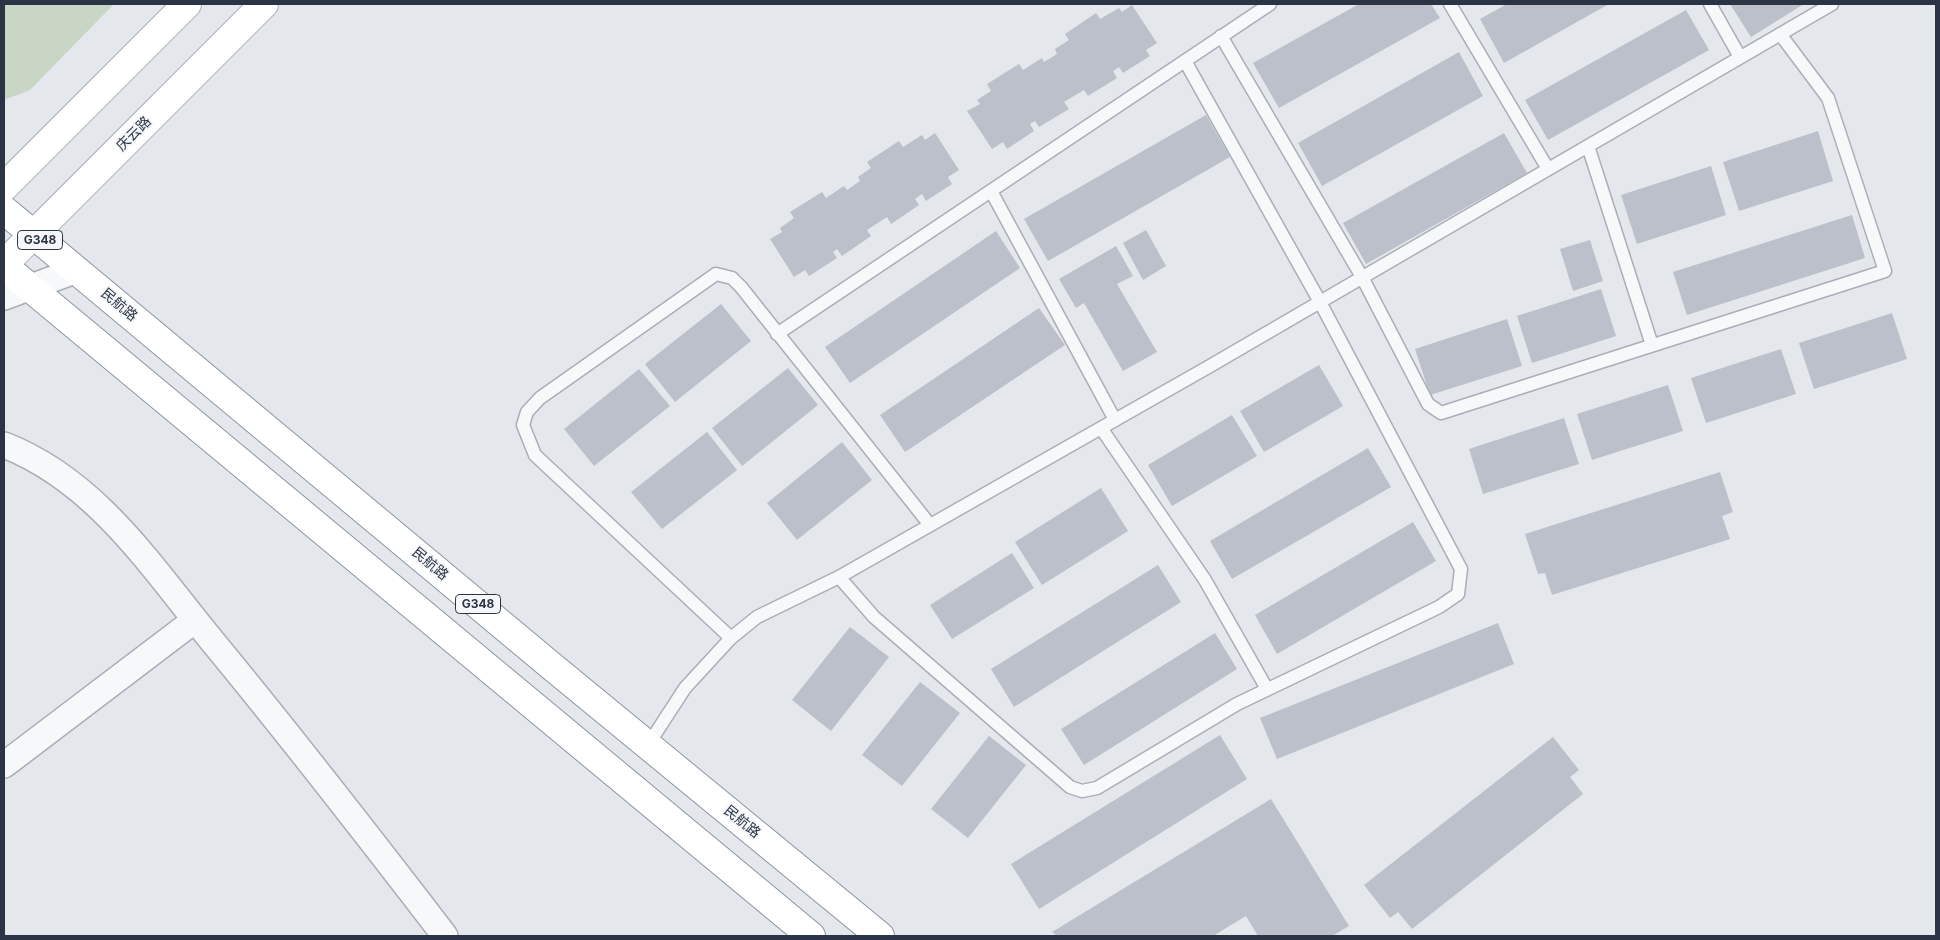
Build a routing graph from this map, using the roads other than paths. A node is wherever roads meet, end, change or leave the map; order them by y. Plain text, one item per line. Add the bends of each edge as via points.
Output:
1 (187, 4) edge
2 (264, 4) edge
3 (1270, 4) edge
4 (1450, 4) edge
5 (1710, 4) edge
6 (1832, 4) edge
7 (1780, 34) junction
8 (1221, 36) junction
9 (1740, 58) junction
10 (1185, 61) junction
11 (1588, 146) junction
12 (1548, 169) junction
13 (4, 187) edge
14 (991, 191) junction
15 (4, 210) edge
16 (34, 235) junction
17 (4, 265) edge
18 (77, 270) junction
19 (1362, 277) junction
20 (30, 288) junction
21 (4, 297) edge
22 (1320, 302) junction
23 (777, 334) junction
24 (1652, 346) junction
25 (1115, 420) junction
26 (1100, 428) junction
27 (4, 445) edge
28 (930, 525) junction
29 (839, 577) junction
30 (195, 620) junction
31 (731, 638) junction
32 (1267, 689) junction
33 (648, 745) junction
34 (4, 765) edge
35 (445, 936) edge
36 (811, 936) edge
37 (880, 936) edge

1 - 13 main road
2 - 16 main road, 庆云路
3 - 8 lane
4 - 12 lane
5 - 9 lane
6 - 7 lane
7 - 9 lane
7 - 24 lane via 1828,98 1885,271
8 - 10 lane
8 - 19 lane
9 - 11 lane
10 - 14 lane
10 - 22 lane
11 - 12 lane
11 - 24 lane
12 - 19 lane
14 - 23 lane
14 - 25 lane
15 - 16 main road, 民航路 / G348
16 - 17 main road, 庆云路
16 - 18 main road, 民航路 / G348
17 - 20 main road
18 - 20 street
18 - 33 main road, 民航路 / G348
19 - 22 lane
19 - 24 lane via 1428,404 1441,413
20 - 21 street
20 - 36 main road
22 - 25 lane
22 - 32 lane via 1462,568 1458,594 1439,607
23 - 28 lane
23 - 31 lane via 732,278 716,274 540,398 527,412 523,424 535,455
25 - 26 lane
26 - 28 lane
26 - 32 lane via 1205,580
27 - 30 street via 46,465 91,499 111,518
28 - 29 lane
29 - 31 lane via 757,617
29 - 32 lane via 882,623 1070,787 1082,791 1097,788
30 - 34 street
30 - 35 street via 283,727
31 - 33 lane via 685,688
33 - 37 main road, 民航路 / G348

